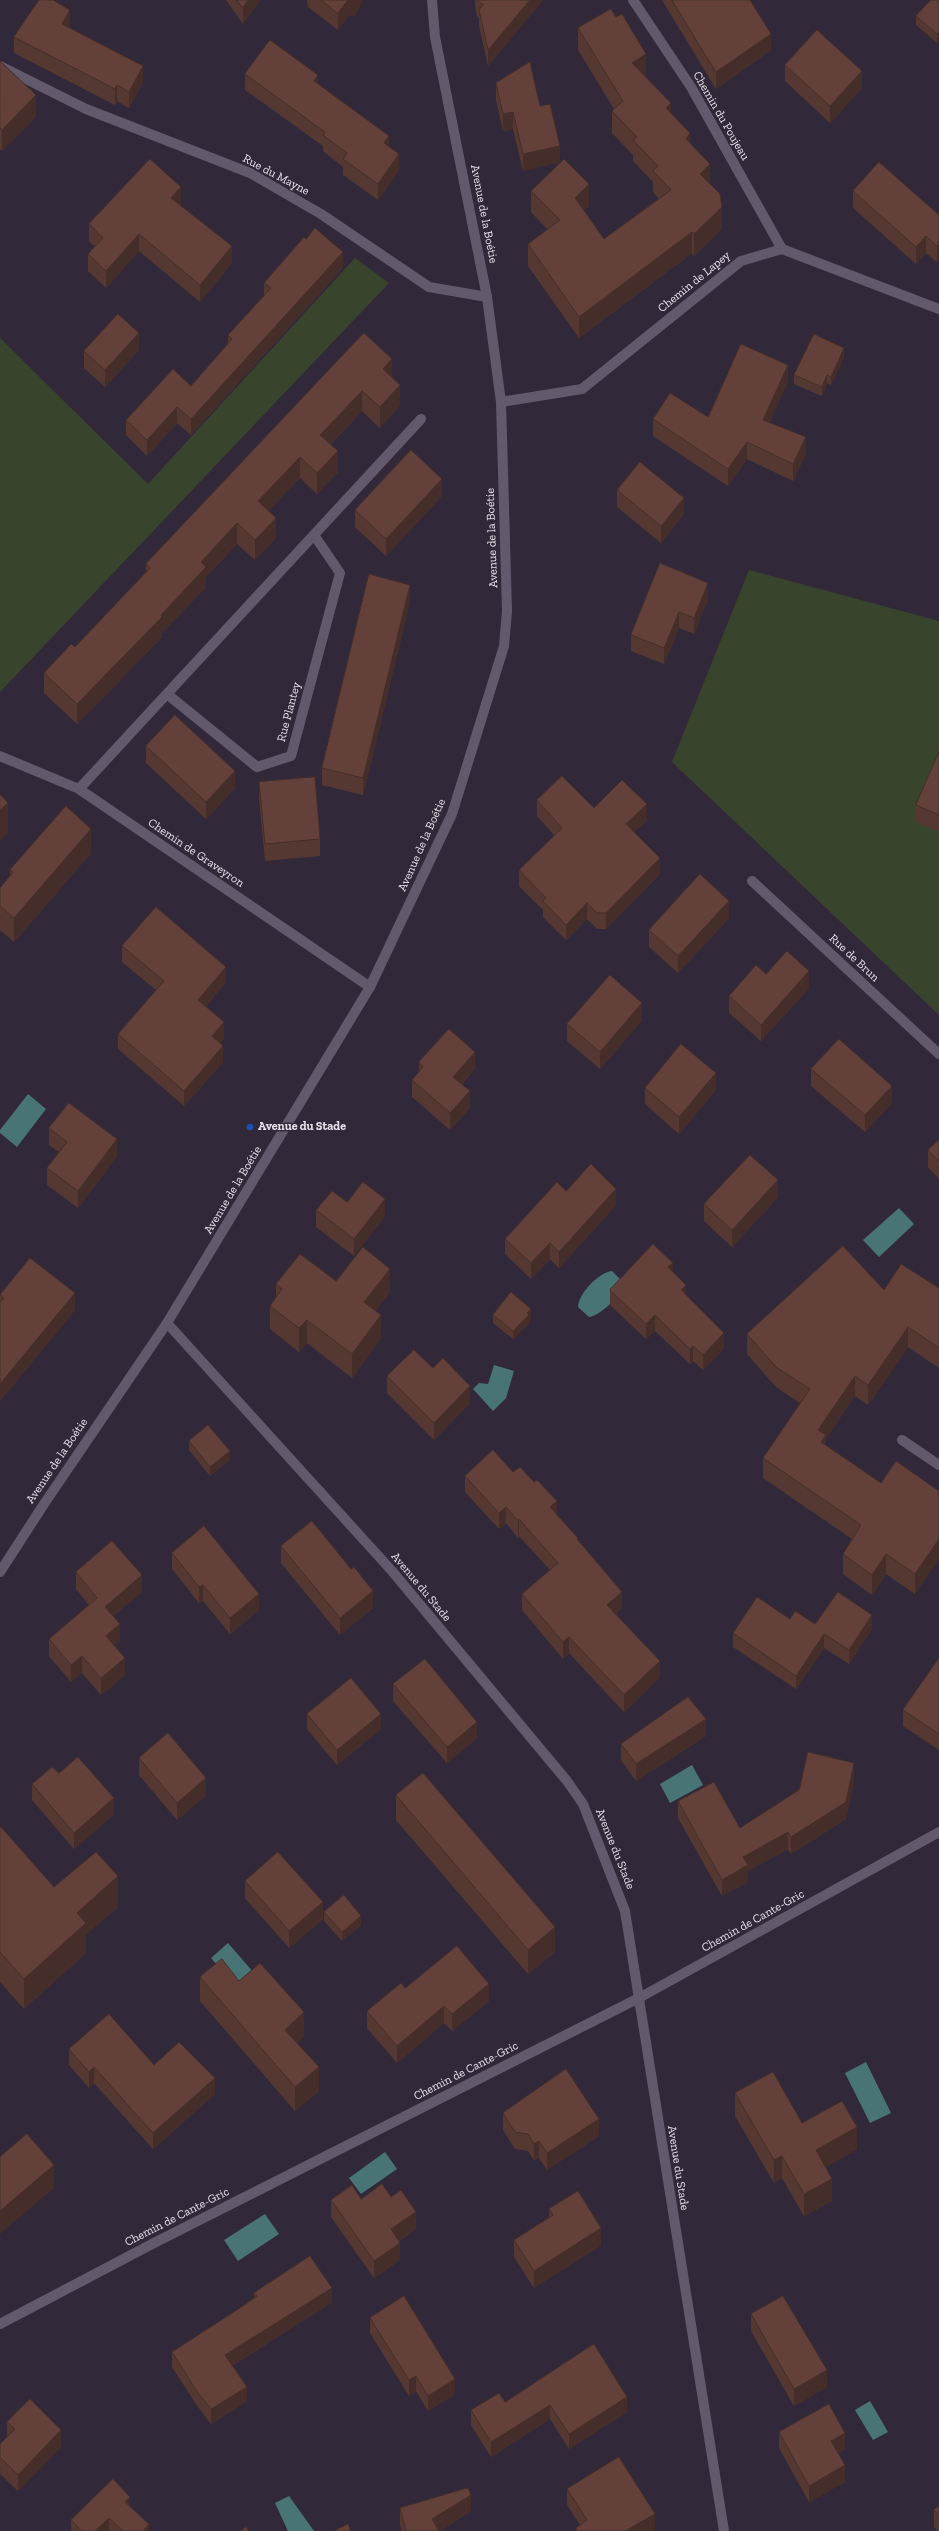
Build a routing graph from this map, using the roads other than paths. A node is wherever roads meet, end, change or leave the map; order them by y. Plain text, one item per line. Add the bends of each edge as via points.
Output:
1 (432, 0) edge
2 (633, 0) edge
3 (0, 66) edge
4 (782, 249) junction
5 (487, 297) junction
6 (939, 309) edge
7 (501, 402) junction
8 (422, 419) dead end
9 (314, 536) junction
10 (167, 694) junction
11 (0, 756) edge
12 (78, 789) junction
13 (752, 881) dead end
14 (370, 987) junction
15 (939, 1054) edge
16 (167, 1323) junction
17 (902, 1440) dead end
18 (939, 1465) edge
19 (0, 1572) edge
20 (939, 1832) edge
21 (638, 1998) junction
22 (0, 2324) edge
23 (724, 2531) edge

1 - 5 street, Avenue de la Boétie via 435,37
2 - 4 street, Chemin du Poujeau via 691,88
3 - 5 street, Rue du Mayne via 86,109 250,173 321,214 429,287
4 - 6 street
4 - 7 street, Chemin de Lapey via 742,261 582,389
5 - 7 street, Avenue de la Boétie
7 - 14 street, Avenue de la Boétie via 507,611 504,646 452,814
8 - 9 street
9 - 10 street
9 - 10 street, Rue Plantey via 340,573 291,756 257,767
10 - 12 street
11 - 12 street, Chemin de Graveyron
12 - 14 street, Chemin de Graveyron
13 - 15 street, Rue de Brun
14 - 16 street, Avenue de la Boétie
16 - 19 street, Avenue de la Boétie
16 - 21 street, Avenue du Stade via 392,1571 583,1804 625,1911
17 - 18 street
20 - 21 street, Chemin de Cante-Gric
21 - 22 street, Chemin de Cante-Gric via 154,2243
21 - 23 street, Avenue du Stade

